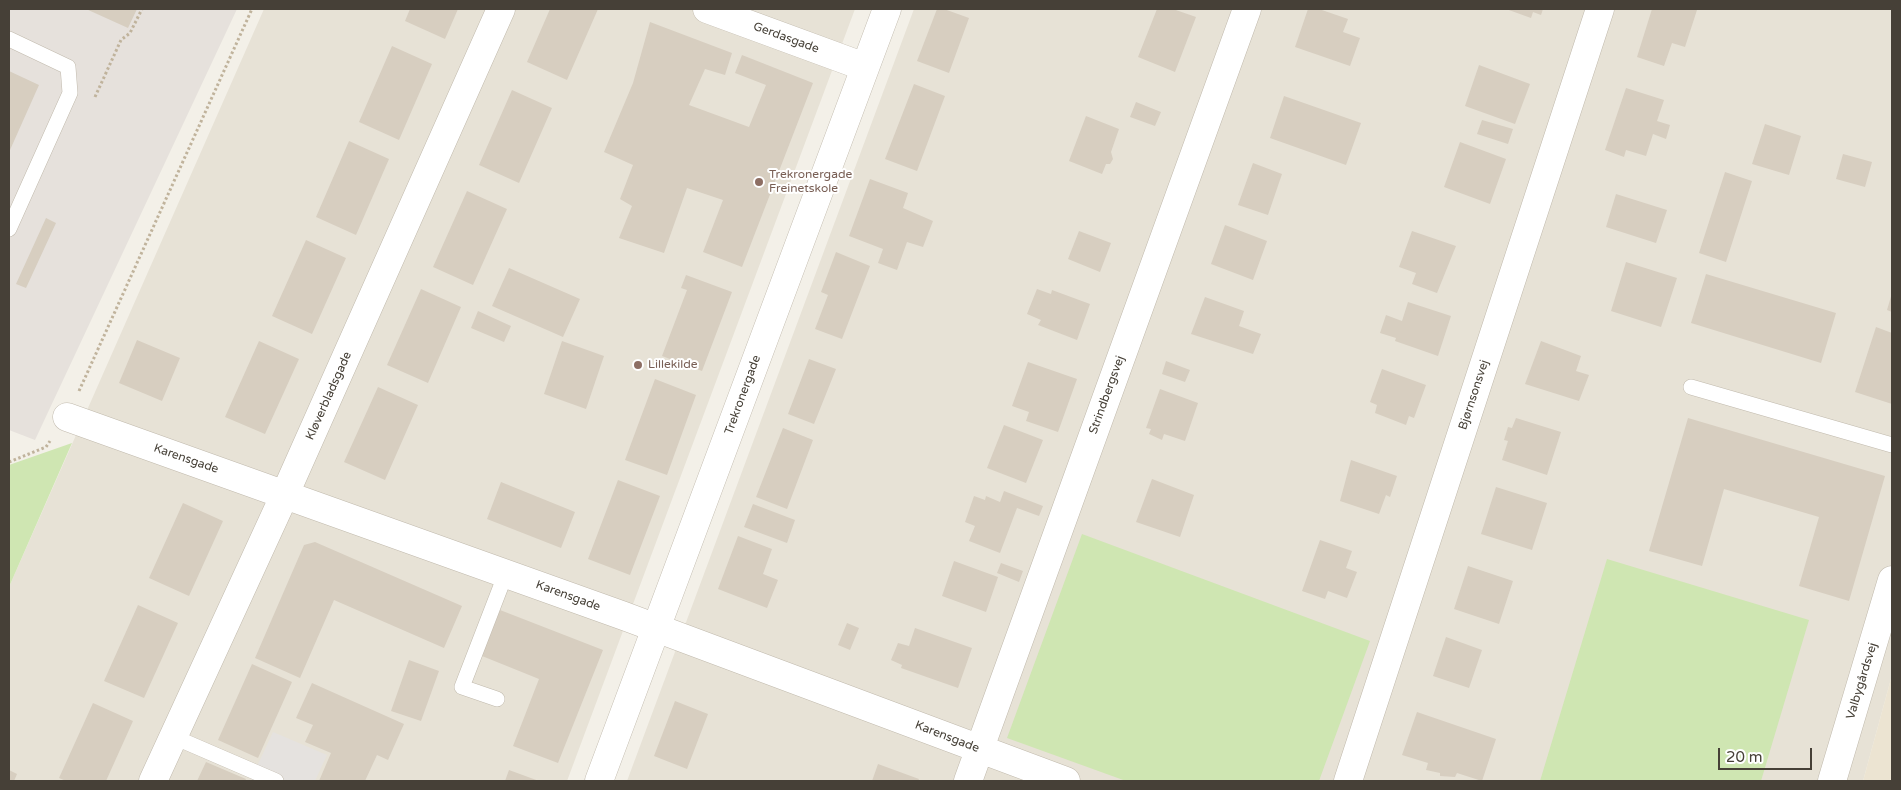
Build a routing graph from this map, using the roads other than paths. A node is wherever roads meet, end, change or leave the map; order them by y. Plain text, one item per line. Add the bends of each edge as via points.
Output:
1 (501, 9) edge
2 (710, 9) edge
3 (887, 9) edge
4 (1247, 9) edge
5 (1600, 9) edge
6 (9, 39) edge
7 (865, 67) junction
8 (13, 207) edge
9 (9, 229) edge
10 (1691, 387) dead end
11 (67, 417) road end
12 (1892, 445) edge
13 (285, 494) junction
14 (506, 573) junction
15 (1892, 580) edge
16 (656, 628) junction
17 (497, 699) dead end
18 (174, 737) junction
19 (980, 750) junction
20 (153, 781) edge
21 (276, 781) edge
22 (599, 781) edge
23 (968, 781) edge
24 (1066, 781) edge
25 (1348, 781) edge
26 (1832, 781) edge

1 - 13 street, Kløverbladsgade
2 - 7 street, Gerdasgade
3 - 7 street, Trekronergade
4 - 19 street, Strindbergsvej
5 - 25 street, Bjørnsonsvej
6 - 8 lane via 68,67 70,93
7 - 16 street, Trekronergade
8 - 9 lane
10 - 12 lane
11 - 13 street, Karensgade
13 - 14 street, Karensgade
13 - 18 street, Kløverbladsgade
14 - 16 street, Karensgade
14 - 17 lane via 462,687
15 - 26 street, Valbygårdsvej
16 - 19 street, Karensgade
16 - 22 street, Trekronergade
18 - 20 street, Kløverbladsgade
18 - 21 lane
19 - 23 street, Strindbergsvej
19 - 24 street, Karensgade

